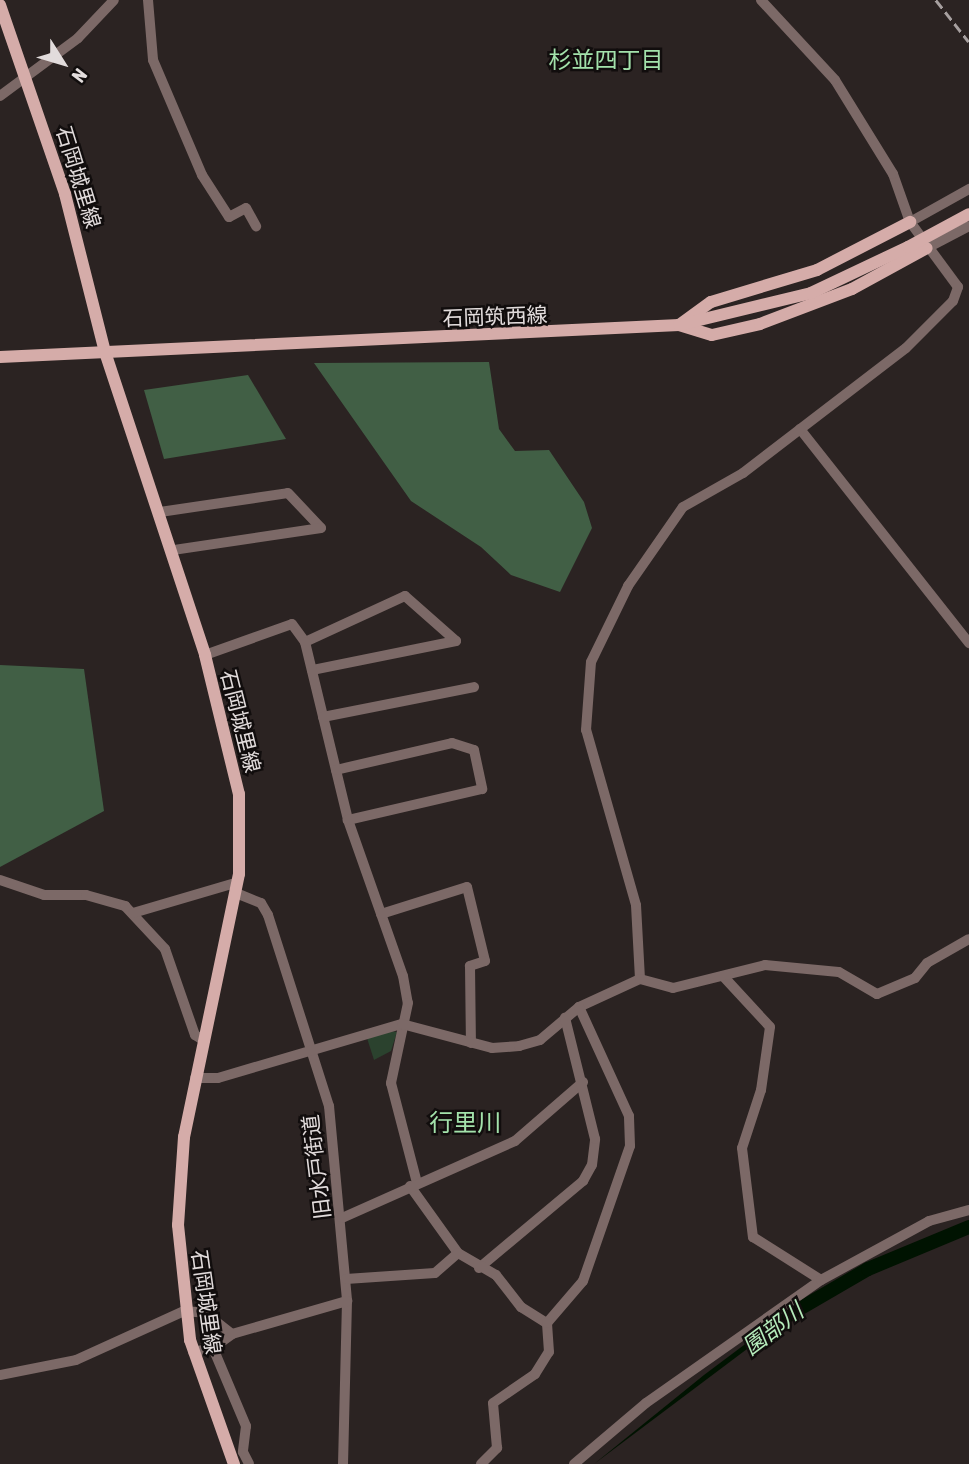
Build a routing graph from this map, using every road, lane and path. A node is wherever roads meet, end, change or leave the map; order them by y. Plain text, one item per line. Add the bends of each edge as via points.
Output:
1 (114, 0) edge
2 (148, 0) edge
3 (761, 0) edge
4 (0, 5) edge
5 (28, 79) junction
6 (0, 96) edge
7 (969, 189) edge
8 (969, 214) edge
9 (910, 222) junction
10 (256, 226) dead end
11 (969, 226) edge
12 (928, 248) junction
13 (679, 325) junction
14 (105, 352) junction
15 (0, 357) edge
16 (800, 429) junction
17 (160, 512) junction
18 (173, 550) junction
19 (305, 642) junction
20 (969, 643) edge
21 (205, 655) junction
22 (312, 670) junction
23 (474, 687) dead end
24 (323, 717) junction
25 (336, 770) junction
26 (348, 820) junction
27 (0, 880) edge
28 (237, 888) junction
29 (133, 913) junction
30 (381, 914) junction
31 (969, 939) edge
32 (723, 976) junction
33 (640, 979) junction
34 (579, 1007) junction
35 (565, 1018) junction
36 (402, 1024) junction
37 (203, 1040) junction
38 (471, 1043) junction
39 (311, 1052) junction
40 (195, 1079) junction
41 (583, 1082) junction
42 (413, 1185) junction
43 (969, 1210) edge
44 (342, 1218) junction
45 (458, 1253) junction
46 (479, 1268) junction
47 (346, 1279) junction
48 (821, 1280) junction
49 (347, 1301) junction
50 (184, 1311) junction
51 (547, 1323) junction
52 (232, 1334) junction
53 (213, 1348) junction
54 (193, 1352) junction
55 (0, 1375) edge
56 (234, 1464) edge
57 (249, 1464) edge
58 (343, 1464) edge
59 (481, 1464) edge
60 (574, 1464) edge

1 - 5 street
2 - 10 street via 153,60 202,175 229,217 246,208
3 - 9 street via 835,80 893,174
4 - 5 main road, 石岡城里線
5 - 6 street
5 - 14 main road, 石岡城里線 via 69,207
7 - 9 street
8 - 13 main road, 石岡筑西線, bridge via 811,293
9 - 12 street
9 - 13 main road via 817,270 712,302
11 - 12 street
12 - 13 main road via 852,289 760,324 712,335
12 - 16 street via 955,276 953,301 906,348
13 - 14 main road, 石岡筑西線
14 - 15 main road, 石岡筑西線
14 - 17 main road, 石岡城里線
16 - 20 street
16 - 33 street via 743,473 683,507 660,535 591,662 586,730 636,905
17 - 18 main road, 石岡城里線
17 - 18 street via 288,494 321,528
18 - 21 main road, 石岡城里線
19 - 21 street via 292,624
19 - 22 street
19 - 22 street via 405,596 456,641
21 - 28 main road, 石岡城里線 via 239,794
22 - 24 street
23 - 24 street
24 - 25 street
25 - 26 street
25 - 26 street via 452,743 474,750 482,789
26 - 30 street
27 - 29 street via 44,895 86,895
28 - 29 street
28 - 37 main road, 石岡城里線
28 - 39 street, 旧水戸街道 via 261,902 268,915
29 - 37 street via 165,950 195,1035
30 - 36 street via 404,980 408,1003
30 - 38 street via 467,887 485,961 470,966
31 - 32 street via 928,963 915,978 877,994 839,972 765,965
32 - 33 street via 673,988
32 - 48 street via 770,1027 761,1090 741,1148 753,1237
33 - 34 street
34 - 35 street
34 - 51 street via 629,1116 631,1146 583,1281
35 - 38 street via 540,1040 519,1046
35 - 41 street
36 - 38 street
36 - 39 street
36 - 42 street via 391,1083
37 - 40 main road, 石岡城里線
39 - 40 street via 218,1079
39 - 44 street, 旧水戸街道 via 329,1106
40 - 50 main road, 石岡城里線 via 179,1185
41 - 42 street via 515,1141
41 - 46 street via 594,1139 592,1165 583,1181
42 - 44 street
42 - 45 street
43 - 48 street via 929,1221
44 - 47 street, 旧水戸街道
45 - 46 street
45 - 47 street via 435,1273
46 - 51 street via 496,1275 521,1307
47 - 49 street, 旧水戸街道
48 - 60 street via 646,1403
49 - 52 street
49 - 58 street, 旧水戸街道
50 - 52 street via 205,1313
50 - 54 main road, 石岡城里線
50 - 55 street via 76,1360
51 - 59 street via 549,1352 534,1374 494,1403 497,1448
52 - 53 street
53 - 54 street
53 - 57 street via 246,1426 243,1452
54 - 56 main road, 石岡城里線

